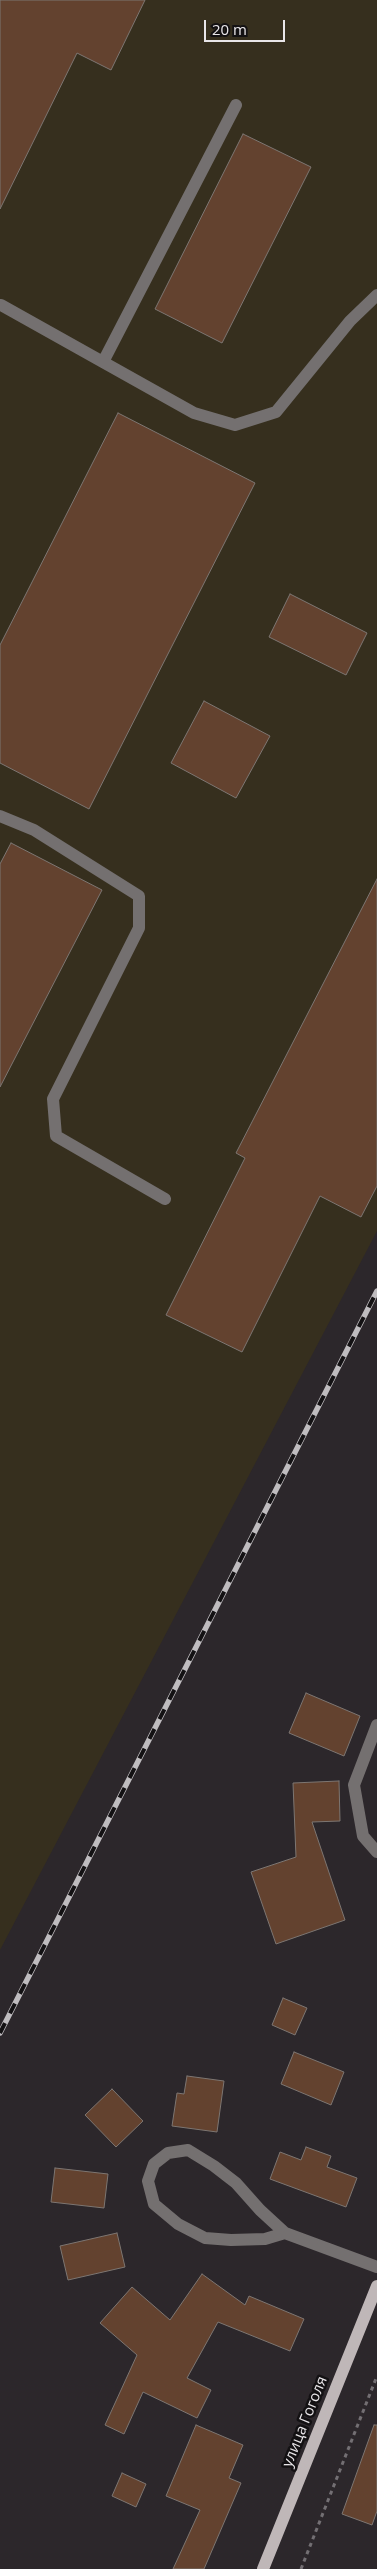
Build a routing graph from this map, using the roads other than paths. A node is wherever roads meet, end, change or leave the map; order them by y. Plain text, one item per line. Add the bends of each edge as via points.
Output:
1 (236, 104) dead end
2 (377, 295) edge
3 (1, 305) edge
4 (103, 362) junction
5 (0, 816) edge
6 (165, 1199) dead end
7 (377, 1725) edge
8 (377, 1852) edge
9 (285, 2233) junction
10 (377, 2266) edge
11 (377, 2286) edge
12 (263, 2569) edge

1 - 4 street
2 - 4 street via 350,321 276,412 235,425 194,413
3 - 4 street
5 - 6 street via 34,830 139,896 139,928 53,1099 56,1136
7 - 8 street via 354,1784 363,1836
9 - 9 street via 236,2183 188,2150 168,2153 154,2164 148,2180 154,2204 178,2224 205,2238 265,2239
9 - 10 street
11 - 12 main road, улица Гоголя

